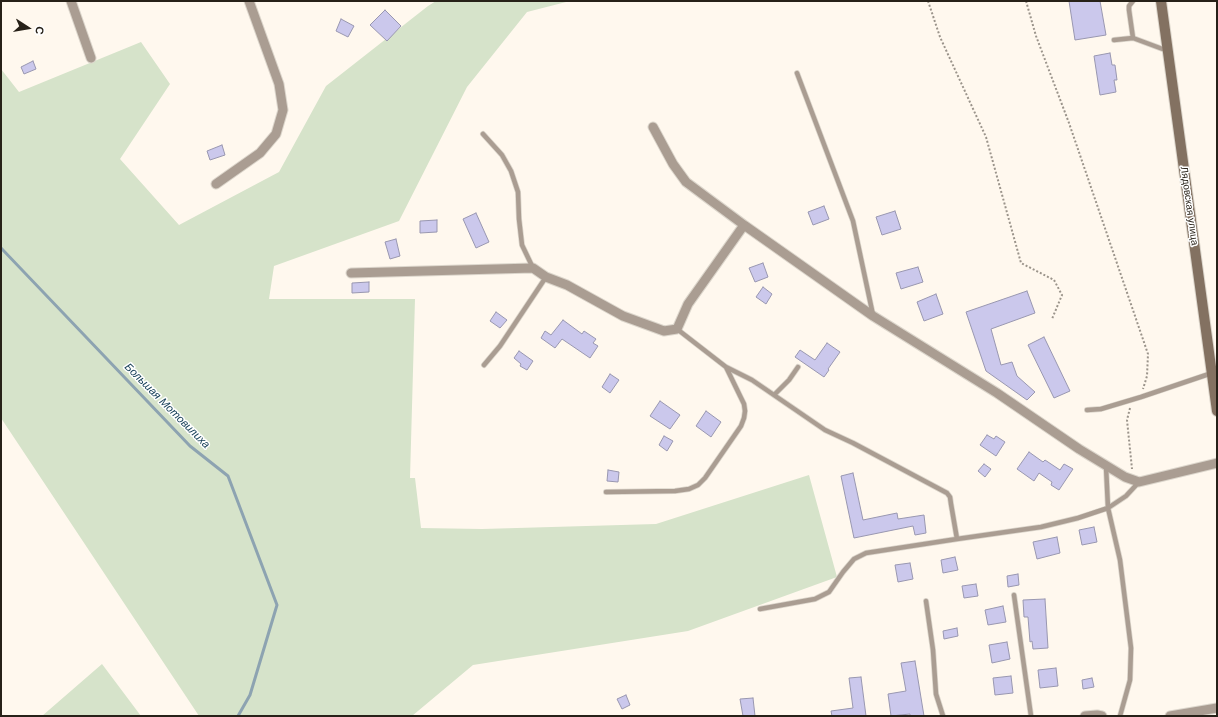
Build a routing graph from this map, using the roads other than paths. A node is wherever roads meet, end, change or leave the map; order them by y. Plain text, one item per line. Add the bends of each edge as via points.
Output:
1 (71, 1) edge
2 (249, 1) edge
3 (1133, 1) edge
4 (1161, 1) edge
5 (1133, 38) junction
6 (1114, 40) dead end
7 (1168, 51) junction
8 (91, 58) dead end
9 (797, 73) dead end
10 (653, 127) dead end
11 (483, 134) dead end
12 (216, 184) dead end
13 (744, 225) junction
14 (533, 268) junction
15 (351, 273) dead end
16 (546, 277) junction
17 (873, 316) junction
18 (677, 329) junction
19 (484, 365) dead end
20 (726, 367) junction
21 (798, 367) dead end
22 (1212, 373) junction
23 (774, 395) junction
24 (1087, 410) dead end
25 (1217, 411) edge
26 (1217, 463) edge
27 (1106, 464) junction
28 (1138, 482) junction
29 (606, 492) dead end
30 (1108, 508) junction
31 (957, 539) junction
32 (1014, 595) dead end
33 (926, 601) dead end
34 (760, 609) dead end
35 (1217, 708) edge
36 (943, 716) edge
37 (1031, 716) edge
38 (1085, 716) edge
39 (1102, 716) edge
40 (1120, 716) edge
41 (1170, 716) edge

1 - 8 street
2 - 12 street via 279,84 283,110 276,134 260,153
3 - 5 lane via 1129,10
4 - 7 main road, Лядовская улица
5 - 6 lane
5 - 7 lane
7 - 22 main road, Лядовская улица
9 - 17 lane via 853,221
10 - 13 street via 686,182
11 - 14 lane via 502,155 511,171 518,192 522,245
13 - 17 street
13 - 18 street via 688,304
14 - 15 street
14 - 16 street
16 - 18 street via 567,285 623,316 664,331
16 - 19 lane via 500,346
17 - 27 street
18 - 20 lane
20 - 23 lane
20 - 29 lane via 744,404 744,418 705,478 689,489 675,491
21 - 23 lane
22 - 24 lane via 1101,409
22 - 25 main road, Лядовская улица
23 - 31 lane via 825,430 947,493 950,497
26 - 28 street
27 - 28 street
27 - 30 lane
28 - 30 lane via 1126,496
30 - 31 lane via 1041,526
30 - 40 lane via 1120,560 1131,648 1130,680
31 - 34 lane via 866,553 854,559 829,592 815,599
32 - 37 lane
33 - 36 lane via 936,694
35 - 41 street
38 - 39 street

